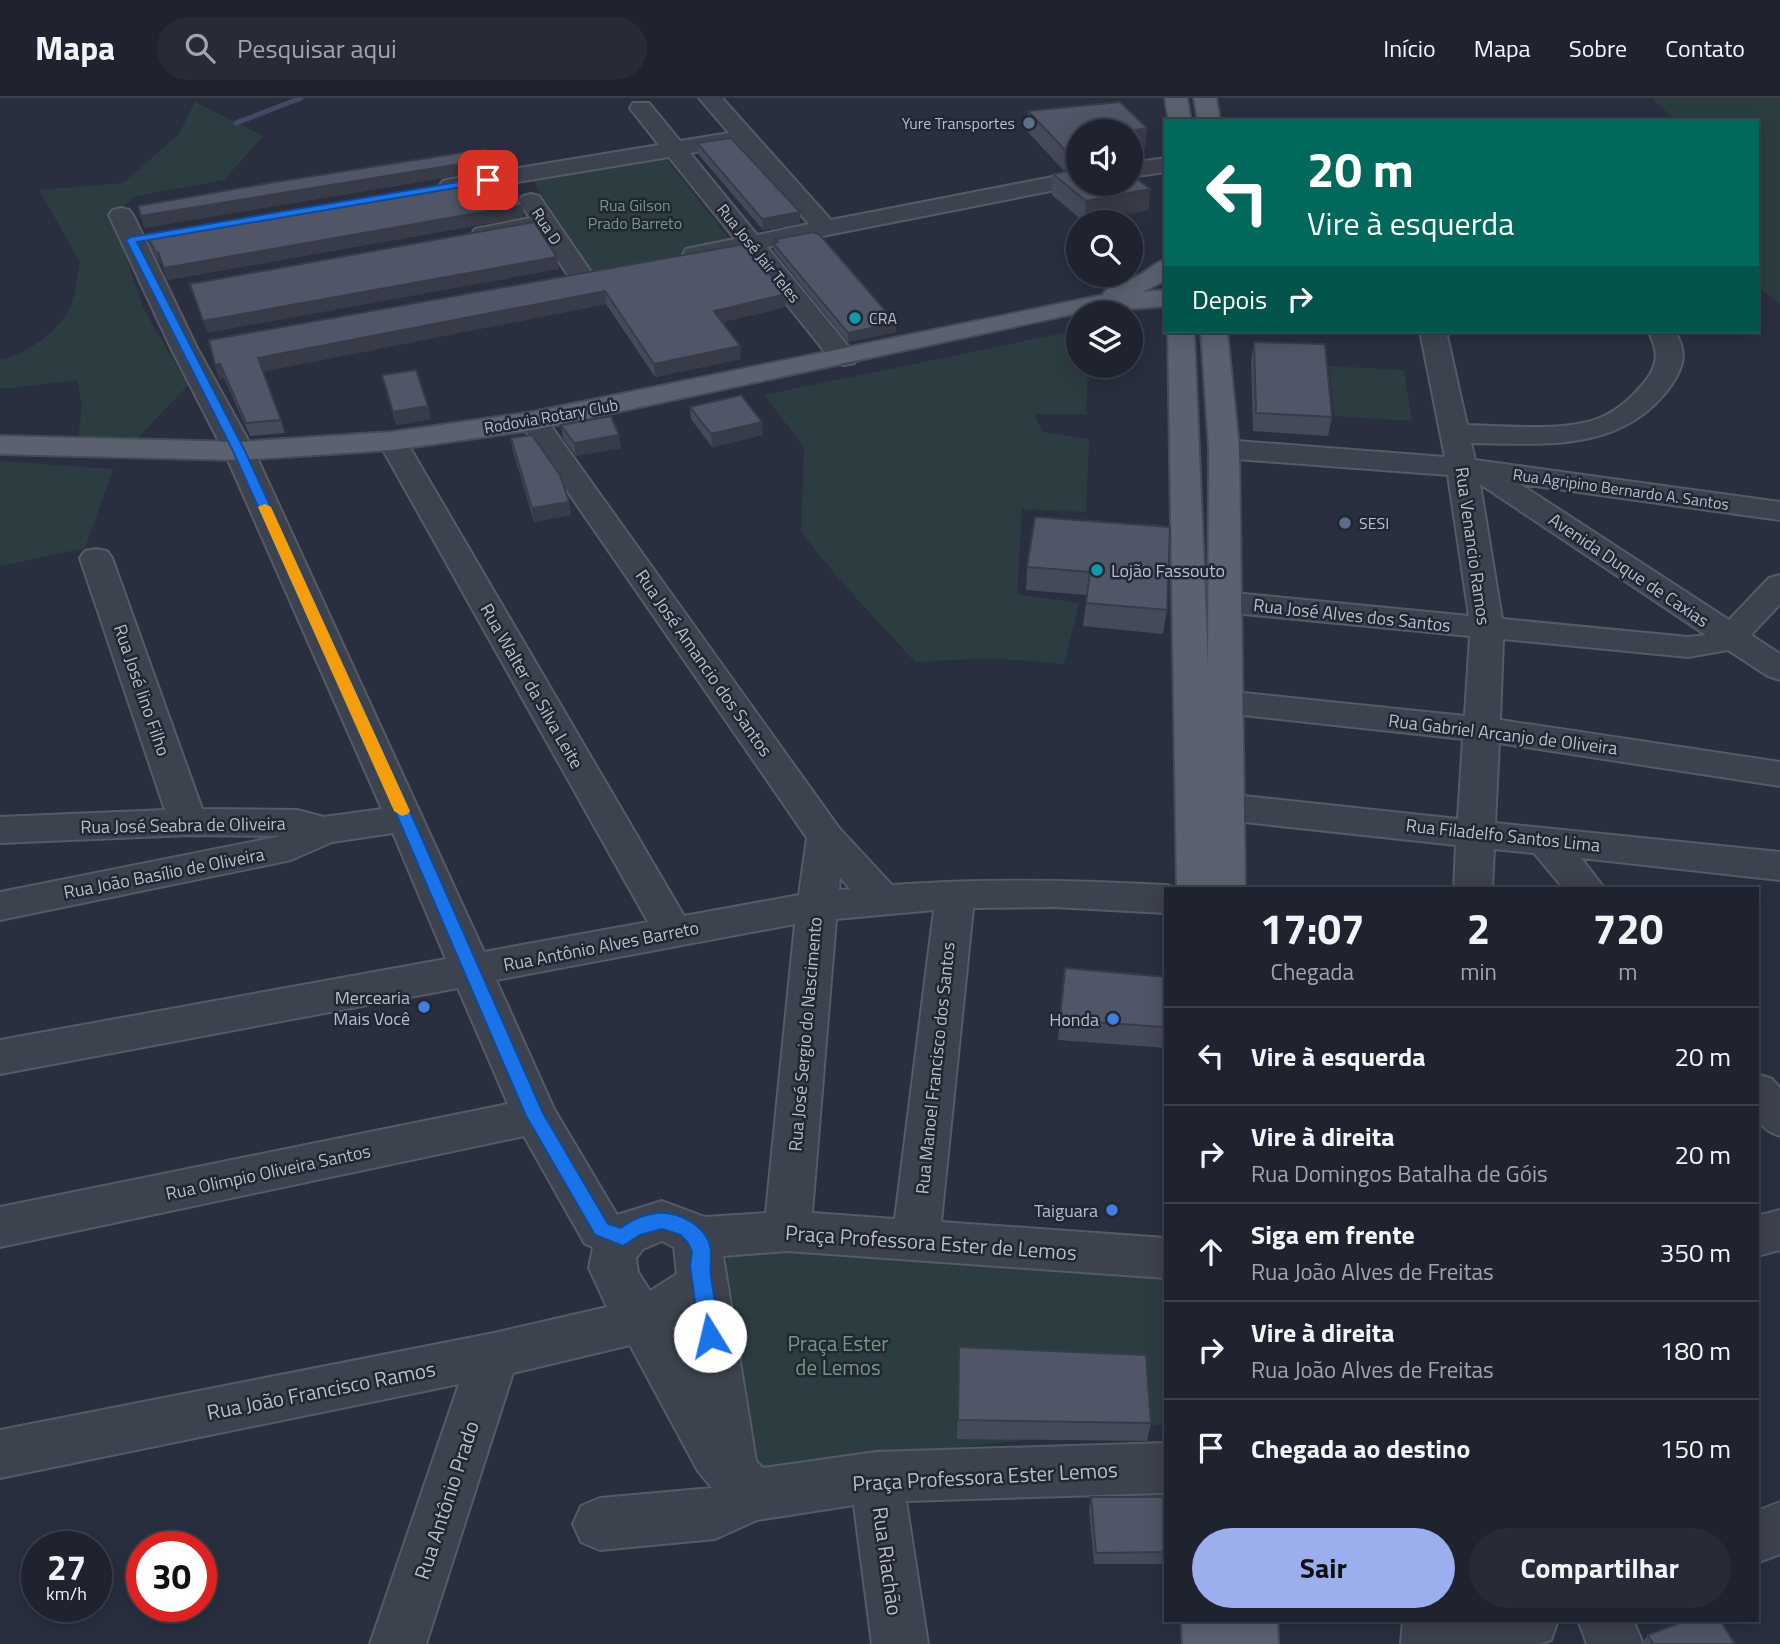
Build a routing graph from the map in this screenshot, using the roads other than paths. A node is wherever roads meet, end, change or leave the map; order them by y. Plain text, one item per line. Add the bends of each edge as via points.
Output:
1 (710, 98) edge
2 (1176, 98) edge
3 (1205, 98) edge
4 (641, 108) dead end
5 (1180, 119) edge
6 (1209, 119) edge
7 (746, 137) junction
8 (674, 149) junction
9 (1164, 164) edge
10 (1143, 168) edge
11 (516, 175) junction
12 (1066, 181) edge
13 (433, 189) edge
14 (121, 215) dead end
15 (544, 223) junction
16 (825, 229) junction
17 (158, 236) edge
18 (464, 237) edge
19 (131, 240) junction
20 (752, 243) junction
21 (667, 259) edge
22 (1164, 269) edge
23 (552, 280) edge
24 (184, 287) dead end
25 (157, 292) junction
26 (1164, 298) edge
27 (1099, 301) edge
28 (1123, 301) edge
29 (1066, 309) edge
30 (1181, 333) edge
31 (1213, 333) edge
32 (1433, 333) edge
33 (1662, 333) edge
34 (211, 343) edge
35 (184, 348) junction
36 (844, 357) junction
37 (533, 421) junction
38 (1455, 434) junction
39 (392, 442) junction
40 (0, 444) edge
41 (1224, 450) junction
42 (239, 451) junction
43 (1471, 468) junction
44 (1187, 484) junction
45 (1225, 484) junction
46 (1780, 511) edge
47 (96, 558) dead end
48 (1780, 585) edge
49 (1223, 602) junction
50 (1487, 628) junction
51 (1731, 637) junction
52 (1780, 669) edge
53 (1225, 702) junction
54 (1480, 729) junction
55 (1780, 774) edge
56 (1225, 807) junction
57 (405, 818) junction
58 (188, 822) junction
59 (0, 830) edge
60 (324, 830) junction
61 (1476, 832) junction
62 (826, 837) junction
63 (1543, 839) junction
64 (1780, 866) edge
65 (1196, 887) edge
66 (1226, 887) edge
67 (1474, 887) edge
68 (1584, 887) edge
69 (955, 894) junction
70 (882, 899) junction
71 (1164, 899) edge
72 (0, 906) edge
73 (817, 906) junction
74 (673, 931) junction
75 (473, 970) junction
76 (0, 1056) edge
77 (1759, 1093) edge
78 (535, 1116) junction
79 (1780, 1118) edge
80 (0, 1227) edge
81 (1780, 1230) edge
82 (787, 1231) junction
83 (1759, 1236) edge
84 (623, 1237) junction
85 (916, 1242) junction
86 (1164, 1258) edge
87 (699, 1262) junction
88 (641, 1321) junction
89 (494, 1355) junction
90 (0, 1454) edge
91 (1164, 1468) edge
92 (876, 1477) junction
93 (742, 1482) junction
94 (600, 1524) dead end
95 (1780, 1528) edge
96 (1759, 1536) edge
97 (1210, 1622) edge
98 (1249, 1622) edge
99 (1431, 1622) edge
100 (1526, 1622) edge
101 (1606, 1622) edge
102 (398, 1644) edge
103 (900, 1644) edge
104 (1211, 1644) edge
105 (1250, 1644) edge
106 (1429, 1644) edge
107 (1467, 1644) edge
108 (1615, 1644) edge

1 - 7 street
2 - 5 main road
3 - 6 main road
4 - 8 street, Rua José Jair Teles
7 - 8 street
7 - 16 street
8 - 11 street
8 - 20 street, Rua José Jair Teles
9 - 10 street
11 - 13 street
11 - 15 street, Rua D
12 - 16 street
14 - 19 street
15 - 18 street
15 - 23 street, Rua D via 592,273
16 - 20 street
17 - 19 street
19 - 25 street
20 - 21 street
20 - 36 street, Rua José Jair Teles
22 - 27 main road via 1151,279
24 - 25 street
25 - 35 street
26 - 28 main road
29 - 36 main road, Rodovia Rotary Club
30 - 44 main road
31 - 41 main road
32 - 38 street, Rua Venancio Ramos
33 - 38 street via 1672,354 1669,371 1624,415 1568,412 1508,433
34 - 35 street
35 - 42 street
36 - 37 main road, Rodovia Rotary Club
37 - 39 main road, Rodovia Rotary Club
37 - 62 street, Rua José Amancio dos Santos
38 - 43 street, Rua Venancio Ramos
39 - 42 main road, Rodovia Rotary Club
39 - 74 street, Rua Walter da Silva Leite
40 - 42 main road, Rodovia Rotary Club
41 - 43 street, Rua Agripino Bernardo A. Santos
41 - 45 main road
42 - 57 street
43 - 46 street, Rua Agripino Bernardo A. Santos
43 - 50 street, Rua Venancio Ramos
43 - 51 street, Avenida Duque de Caxias
44 - 45 main road
44 - 65 main road
45 - 49 main road
47 - 58 street, Rua José lino Filho
48 - 51 street
49 - 50 street, Rua José Alves dos Santos
49 - 53 main road
50 - 51 street, Rua José Alves dos Santos via 1688,648
50 - 54 street, Rua Venancio Ramos
51 - 52 street, Avenida Duque de Caxias
53 - 54 street, Rua Gabriel Arcanjo de Oliveira
53 - 56 main road
54 - 55 street, Rua Gabriel Arcanjo de Oliveira
54 - 61 street, Rua Venancio Ramos
56 - 61 street, Rua Filadelfo Santos Lima
56 - 66 main road
57 - 60 street, Rua José Seabra de Oliveira
57 - 75 street
58 - 59 street, Rua José Seabra de Oliveira
58 - 60 street, Rua José Seabra de Oliveira via 297,823
60 - 72 street, Rua João Basílio de Oliveira via 291,847
61 - 63 street, Rua Filadelfo Santos Lima
61 - 67 street, Rua Venancio Ramos
62 - 70 street, Rua José Amancio dos Santos
62 - 73 street, Rua José Sergio do Nascimento
63 - 64 street, Rua Filadelfo Santos Lima
63 - 68 street
69 - 70 street, Rua Antônio Alves Barreto
69 - 71 street, Rua Antônio Alves Barreto
69 - 85 street, Rua Manoel Francisco dos Santos
70 - 73 street, Rua Antônio Alves Barreto
73 - 74 street, Rua Antônio Alves Barreto
73 - 82 street, Rua José Sergio do Nascimento
74 - 75 street, Rua Antônio Alves Barreto
75 - 76 street, Rua Antônio Alves Barreto
75 - 78 street
77 - 79 street
78 - 80 street, Rua Olimpio Oliveira Santos
78 - 84 street via 601,1230
81 - 83 street
82 - 85 street, Praça Professora Ester de Lemos
82 - 87 street, Praça Professora Ester de Lemos
84 - 87 street via 634,1228 662,1221 676,1223 688,1229
84 - 88 street via 612,1268
85 - 86 street, Praça Professora Ester de Lemos
87 - 88 street via 691,1292
87 - 93 street
88 - 89 street, Rua João Francisco Ramos
88 - 93 street via 716,1454
89 - 90 street, Rua João Francisco Ramos
89 - 102 street, Rua Antônio Prado
91 - 92 street, Praça Professora Ester Lemos
92 - 93 street, Praça Professora Ester Lemos
92 - 103 street, Rua Riachão
93 - 94 street, Praça Professora Ester Lemos via 715,1513
95 - 96 street
97 - 104 main road
98 - 105 main road
99 - 106 street
100 - 107 street
101 - 108 street

